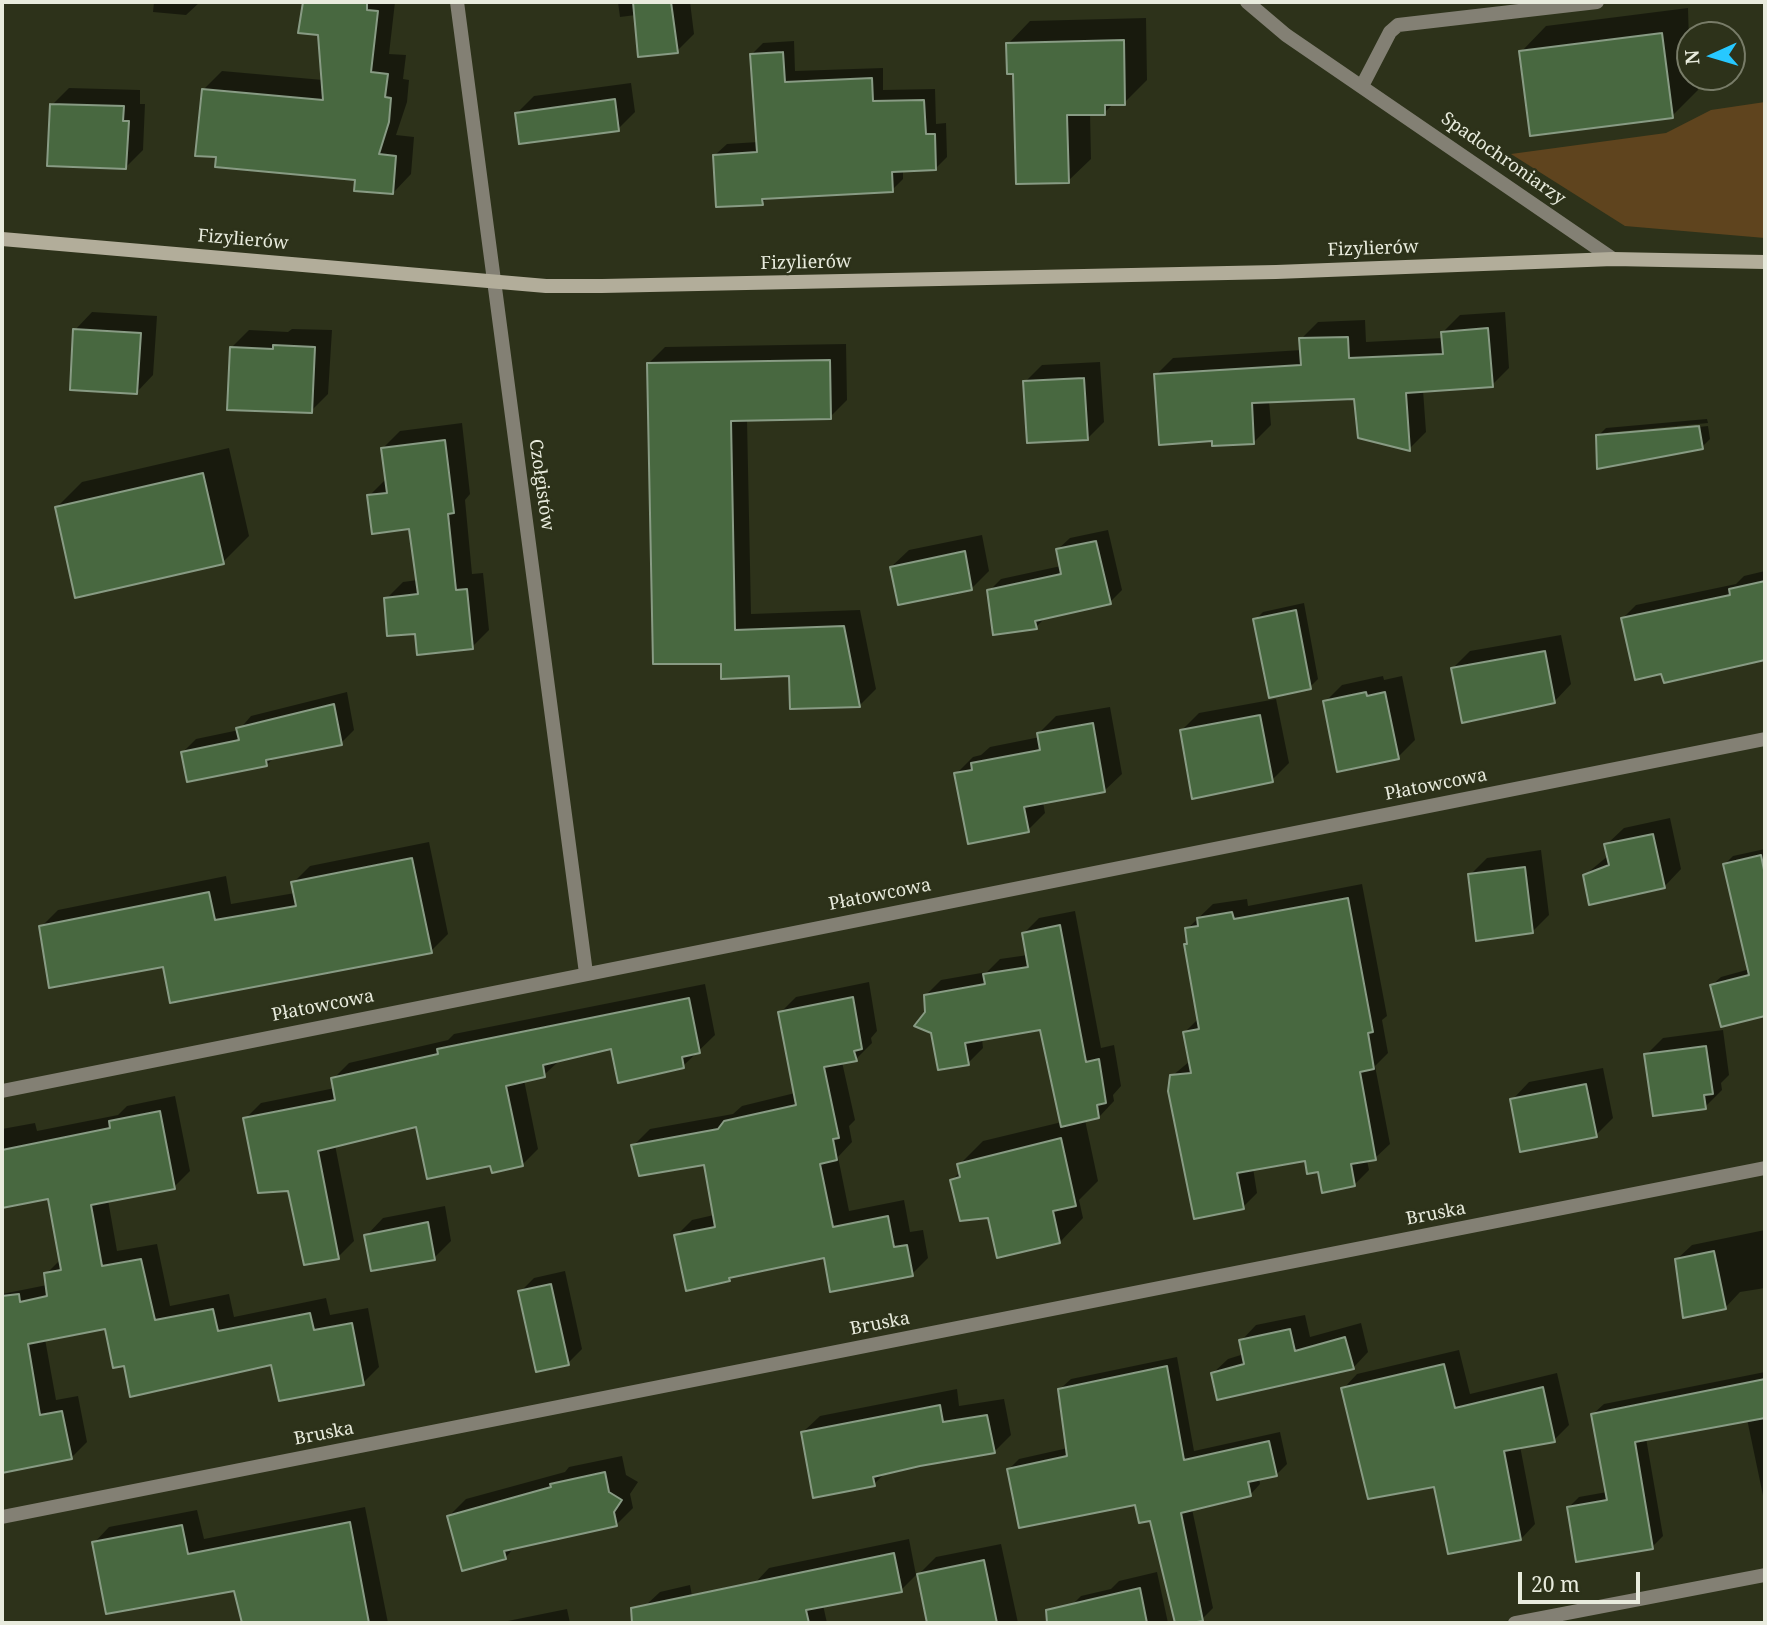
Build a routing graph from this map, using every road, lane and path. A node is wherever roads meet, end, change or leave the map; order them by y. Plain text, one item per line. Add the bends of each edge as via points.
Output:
1 (457, 2) edge
2 (1247, 2) edge
3 (1597, 2) edge
4 (1362, 86) junction
5 (2, 239) edge
6 (1613, 259) junction
7 (1765, 262) edge
8 (495, 282) junction
9 (1765, 739) edge
10 (586, 972) junction
11 (2, 1091) edge
12 (1765, 1168) edge
13 (2, 1517) edge
14 (1765, 1574) edge
15 (1515, 1623) edge

1 - 8 street, Czołgistów
2 - 4 street, Spadochroniarzy via 1286,35
3 - 4 street via 1398,25
4 - 6 street, Spadochroniarzy
5 - 8 street, Fizylierów
6 - 7 street
6 - 8 street, Fizylierów via 934,280 602,286
8 - 10 street, Czołgistów
9 - 10 street, Płatowcowa
10 - 11 street, Płatowcowa
12 - 13 street, Bruska
14 - 15 street

